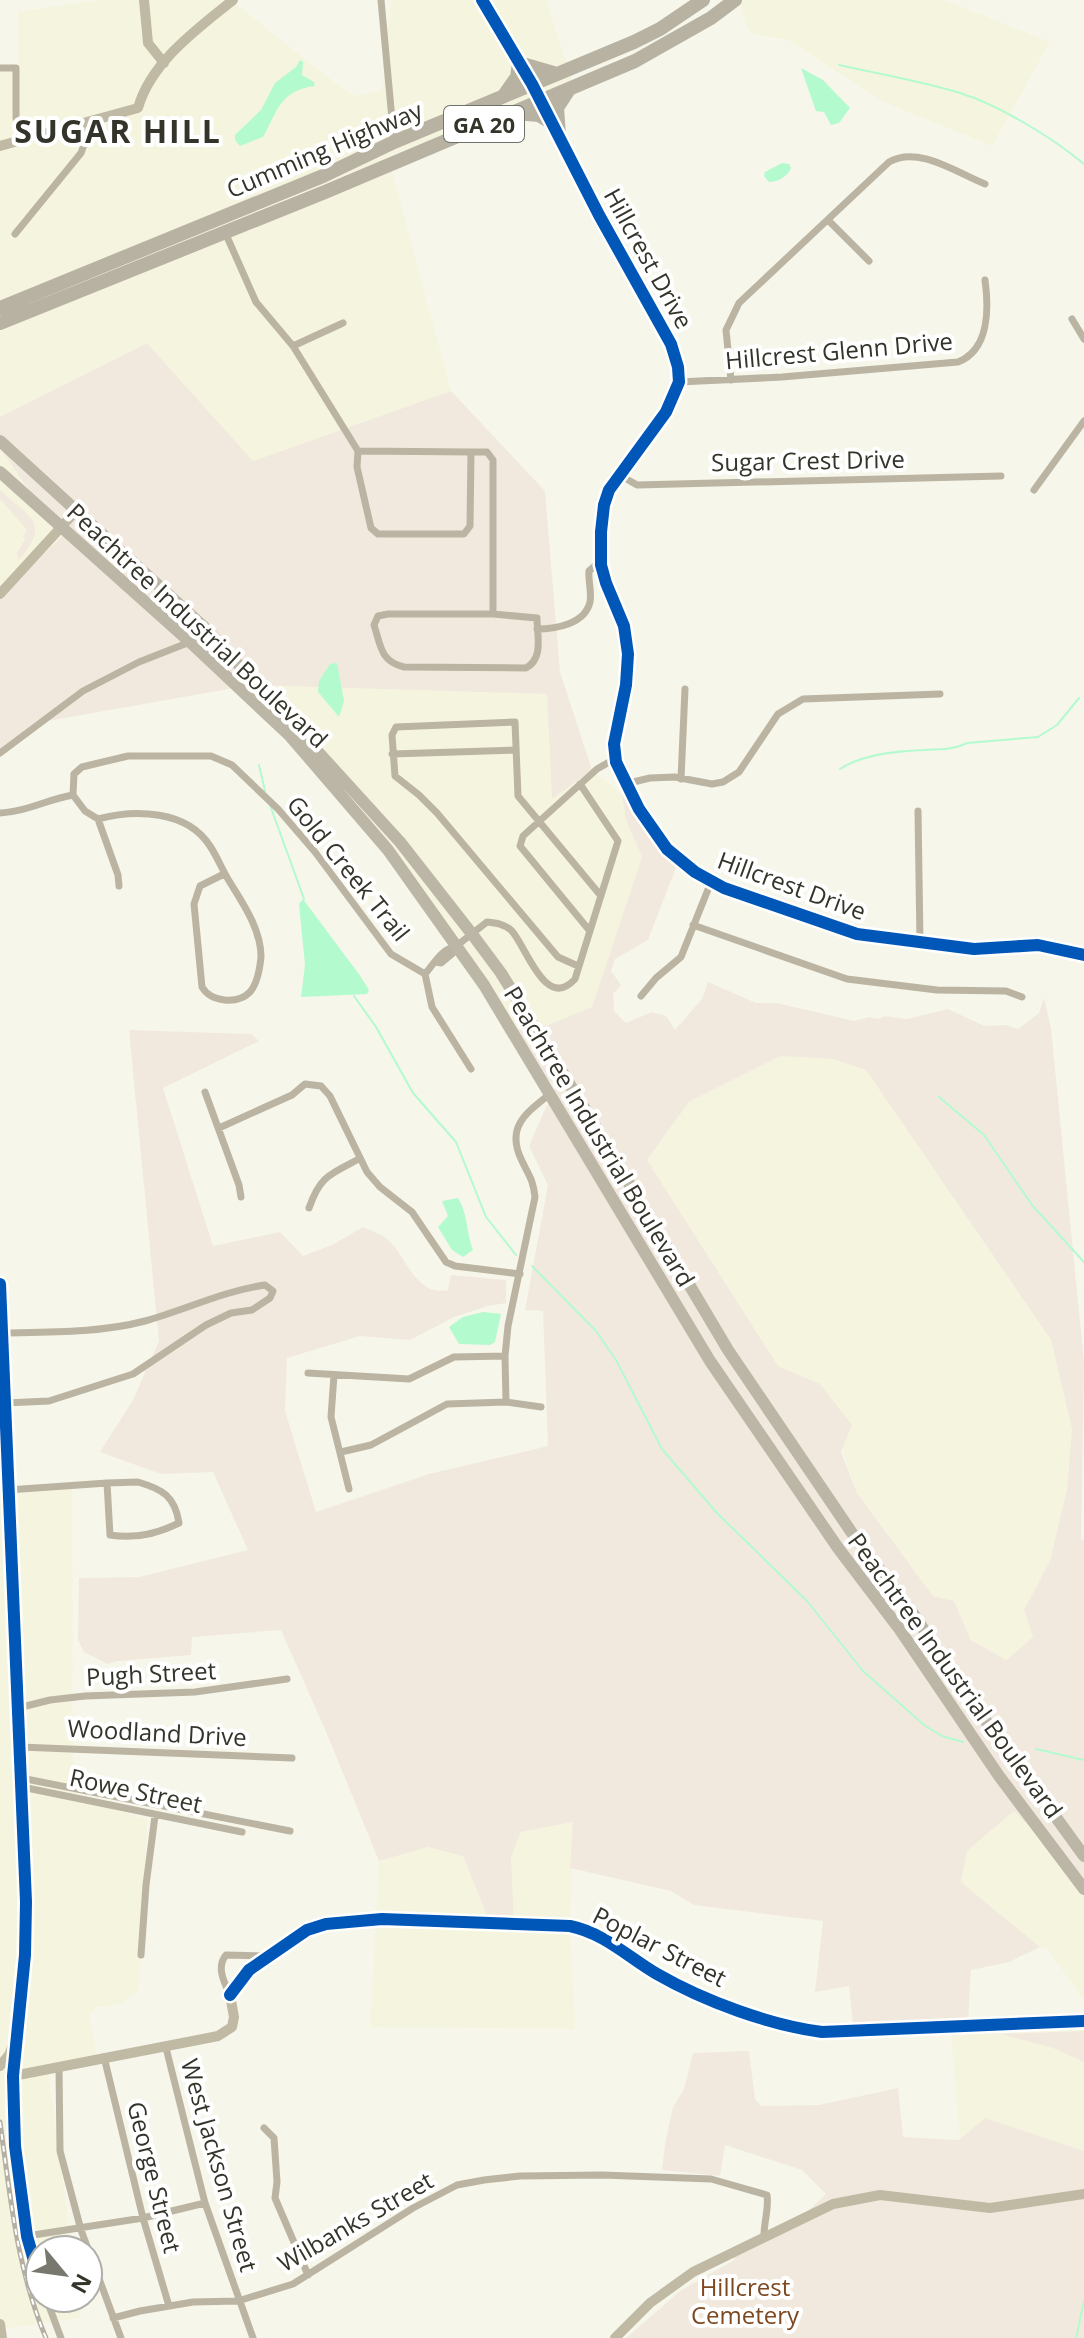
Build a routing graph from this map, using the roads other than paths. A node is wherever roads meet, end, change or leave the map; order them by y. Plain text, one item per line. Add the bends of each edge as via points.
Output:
1 (144, 0) edge
2 (233, 0) edge
3 (381, 0) edge
4 (482, 0) edge
5 (703, 0) edge
6 (735, 0) edge
7 (164, 63) junction
8 (519, 63) junction
9 (0, 68) edge
10 (557, 74) junction
11 (532, 84) junction
12 (570, 89) junction
13 (504, 96) junction
14 (540, 101) junction
15 (511, 113) junction
16 (80, 124) junction
17 (556, 129) junction
18 (20, 139) junction
19 (394, 142) junction
20 (0, 146) edge
21 (985, 184) dead end
22 (218, 217) junction
23 (828, 220) junction
24 (224, 232) junction
25 (15, 234) dead end
26 (869, 261) dead end
27 (985, 280) dead end
28 (0, 308) edge
29 (1072, 319) dead end
30 (0, 323) edge
31 (343, 323) dead end
32 (1084, 339) edge
33 (293, 346) junction
34 (731, 380) junction
35 (679, 382) junction
36 (1084, 421) edge
37 (0, 441) edge
38 (358, 451) junction
39 (471, 452) junction
40 (0, 472) edge
41 (618, 474) junction
42 (1001, 476) dead end
43 (1034, 490) dead end
44 (75, 512) junction
45 (61, 527) junction
46 (601, 565) junction
47 (0, 594) edge
48 (493, 614) junction
49 (206, 629) junction
50 (537, 629) junction
51 (190, 642) junction
52 (685, 689) dead end
53 (940, 694) dead end
54 (516, 750) junction
55 (0, 753) edge
56 (392, 754) junction
57 (616, 762) junction
58 (681, 779) junction
59 (580, 784) junction
60 (625, 784) junction
61 (73, 795) junction
62 (918, 811) dead end
63 (0, 813) edge
64 (98, 819) junction
65 (539, 822) junction
66 (224, 874) junction
67 (711, 882) junction
68 (119, 886) dead end
69 (601, 896) junction
70 (693, 925) junction
71 (589, 930) junction
72 (472, 934) junction
73 (920, 943) junction
74 (456, 947) junction
75 (1084, 955) edge
76 (578, 966) junction
77 (425, 974) junction
78 (641, 996) dead end
79 (1022, 997) dead end
80 (471, 1069) dead end
81 (205, 1092) dead end
82 (551, 1093) junction
83 (219, 1128) junction
84 (359, 1159) junction
85 (241, 1197) dead end
86 (309, 1208) dead end
87 (520, 1274) junction
88 (0, 1284) edge
89 (1, 1333) edge
90 (505, 1356) junction
91 (308, 1373) dead end
92 (334, 1375) junction
93 (506, 1402) junction
94 (5, 1403) junction
95 (541, 1407) dead end
96 (341, 1452) junction
97 (107, 1483) junction
98 (349, 1489) dead end
99 (8, 1490) junction
100 (4, 1504) edge
101 (287, 1679) dead end
102 (18, 1708) junction
103 (993, 1731) junction
104 (976, 1743) junction
105 (20, 1747) junction
106 (292, 1758) dead end
107 (22, 1782) junction
108 (155, 1816) junction
109 (290, 1831) dead end
110 (242, 1832) dead end
111 (1084, 1856) edge
112 (1084, 1889) edge
113 (141, 1955) dead end
114 (268, 1956) junction
115 (230, 1995) junction
116 (1084, 2021) edge
117 (15, 2039) junction
118 (166, 2048) junction
119 (104, 2057) junction
120 (0, 2066) edge
121 (59, 2066) junction
122 (13, 2076) junction
123 (264, 2128) dead end
124 (1084, 2194) edge
125 (205, 2203) junction
126 (143, 2218) junction
127 (81, 2230) junction
128 (27, 2234) edge
129 (45, 2234) edge
130 (764, 2236) junction
131 (308, 2275) junction
132 (238, 2301) junction
133 (169, 2306) junction
134 (52, 2314) edge
135 (113, 2318) junction
136 (0, 2324) edge
137 (2, 2338) edge
138 (61, 2338) edge
139 (121, 2338) edge
140 (253, 2338) edge
141 (615, 2338) edge

1 - 7 street via 148,43
2 - 7 street
3 - 19 street
4 - 8 street, Hillcrest Drive
5 - 10 highway, Cumming Highway / GA 20 via 660,29
6 - 12 highway, Cumming Highway / GA 20 via 677,39
7 - 16 street via 138,108
8 - 10 highway
8 - 11 street, Hillcrest Drive
8 - 13 highway
9 - 18 street via 16,68
10 - 11 highway, Cumming Highway / GA 20
11 - 13 highway, Cumming Highway / GA 20
11 - 14 street, Hillcrest Drive
12 - 14 highway, Cumming Highway / GA 20
12 - 17 highway via 557,107
13 - 19 highway, Cumming Highway / GA 20
14 - 15 highway, Cumming Highway / GA 20
14 - 17 street, Hillcrest Drive
15 - 17 highway via 539,115
15 - 24 highway, Cumming Highway / GA 20
16 - 18 street
16 - 25 street via 86,139 81,153
17 - 35 street, Hillcrest Drive via 671,344
18 - 20 street
19 - 22 highway, Cumming Highway / GA 20
21 - 23 street via 920,157 898,157
22 - 24 street
22 - 28 highway, Cumming Highway / GA 20
23 - 26 street
23 - 34 street via 739,303 726,330
24 - 30 highway, Cumming Highway / GA 20
24 - 33 street via 256,302
27 - 34 street, Hillcrest Glenn Drive via 984,335 977,349 958,362
29 - 32 street
31 - 33 street
33 - 38 street
34 - 35 street, Hillcrest Glenn Drive
35 - 41 street, Hillcrest Drive via 666,412
36 - 43 street
37 - 44 main road, Peachtree Industrial Boulevard
38 - 39 street
38 - 39 street via 371,528 378,534 464,534 470,526
39 - 48 street via 487,452 493,460
40 - 45 main road, Peachtree Industrial Boulevard
41 - 42 street, Sugar Crest Drive via 637,485
41 - 46 street, Hillcrest Drive via 604,505
44 - 45 street
44 - 49 main road, Peachtree Industrial Boulevard
45 - 47 street
45 - 51 main road, Peachtree Industrial Boulevard
46 - 50 street via 589,571 586,612 576,621
46 - 57 street, Hillcrest Drive via 624,626 628,654
48 - 50 street via 532,615
48 - 50 street via 388,614 378,616 374,625 384,657 404,667 526,668 538,655
49 - 51 street
49 - 72 main road, Peachtree Industrial Boulevard via 400,842
51 - 55 street via 83,691
51 - 74 main road, Peachtree Industrial Boulevard via 294,741 388,850
52 - 58 street
53 - 58 street via 803,699 778,714 739,772 712,784
54 - 56 street
54 - 56 street via 515,722 396,727
54 - 65 street via 518,796
56 - 76 street via 395,776 437,813 558,957
57 - 59 street
57 - 60 street, Hillcrest Drive
58 - 60 street
59 - 65 street
59 - 69 street via 618,841
60 - 67 street, Hillcrest Drive via 667,849
61 - 63 street
61 - 64 street
61 - 77 street, Gold Creek Trail via 74,774 114,757 211,756 232,765 315,852 391,954
62 - 73 street
64 - 66 street via 168,816 182,821 210,845
64 - 68 street
65 - 69 street
65 - 71 street via 520,846
66 - 66 street via 252,921 261,955 251,991 218,999 202,987 194,904 200,886
67 - 70 street
67 - 73 street, Hillcrest Drive via 857,934
69 - 71 street
70 - 78 street via 676,963
70 - 79 street via 847,979 937,990 1006,991
71 - 76 street
72 - 74 street, Gold Creek Trail
72 - 76 street via 487,922 502,923 514,933 539,976 560,988 575,979
72 - 103 main road, Peachtree Industrial Boulevard via 583,1106 728,1350
73 - 75 street, Hillcrest Drive via 974,949 1038,945
74 - 77 street, Gold Creek Trail via 437,958
74 - 82 main road, Peachtree Industrial Boulevard
77 - 80 street via 432,1007
81 - 83 street
82 - 87 street via 525,1113 516,1130 516,1146 533,1179 535,1197
82 - 104 main road, Peachtree Industrial Boulevard via 710,1361
83 - 84 street via 313,1084 330,1096
83 - 85 street
84 - 86 street via 317,1186
84 - 87 street via 380,1187 412,1212 446,1262
87 - 90 street
88 - 89 street
89 - 94 street
89 - 94 street via 116,1327 244,1288 265,1285 273,1291 252,1310 206,1325 133,1374 49,1401
90 - 92 street via 454,1357 409,1379
90 - 93 street
91 - 92 street
92 - 96 street via 331,1417
93 - 95 street
93 - 96 street via 447,1404 371,1445
94 - 99 street
96 - 98 street
97 - 97 street via 110,1535 144,1535 179,1523 174,1502 156,1488 138,1482
97 - 99 street
99 - 100 street
100 - 102 street
101 - 102 street, Pugh Street via 195,1692 62,1699
102 - 105 street
103 - 104 main road
103 - 111 main road, Peachtree Industrial Boulevard
104 - 112 main road, Peachtree Industrial Boulevard
105 - 106 street, Woodland Drive
105 - 107 street
107 - 108 street, Rowe Street
107 - 109 street
107 - 117 street via 26,1933
108 - 110 street, Rowe Street
108 - 113 street
114 - 115 street, Poplar Street
114 - 115 street via 226,1955 221,1970
114 - 116 street, Poplar Street via 307,1930 345,1922 570,1926 588,1930 675,1983 796,2029
115 - 118 street via 232,2027 218,2036
117 - 120 street
117 - 122 street
118 - 119 street
118 - 125 street, West Jackson Street
119 - 121 street
119 - 126 street, George Street
121 - 122 street
121 - 127 street via 60,2151
122 - 128 street via 17,2172
123 - 131 street via 274,2138 275,2198
124 - 130 street via 990,2208 861,2197
125 - 126 street
125 - 132 street, West Jackson Street
126 - 127 street
126 - 133 street, George Street
127 - 129 street
127 - 135 street
130 - 131 street, Wilbanks Street via 767,2195 711,2179 520,2176 457,2185
130 - 141 street via 693,2272 650,2303
131 - 132 street, Wilbanks Street
132 - 133 street, Wilbanks Street
132 - 140 street, West Jackson Street
133 - 135 street, Wilbanks Street
134 - 138 street
135 - 139 street
136 - 137 street

